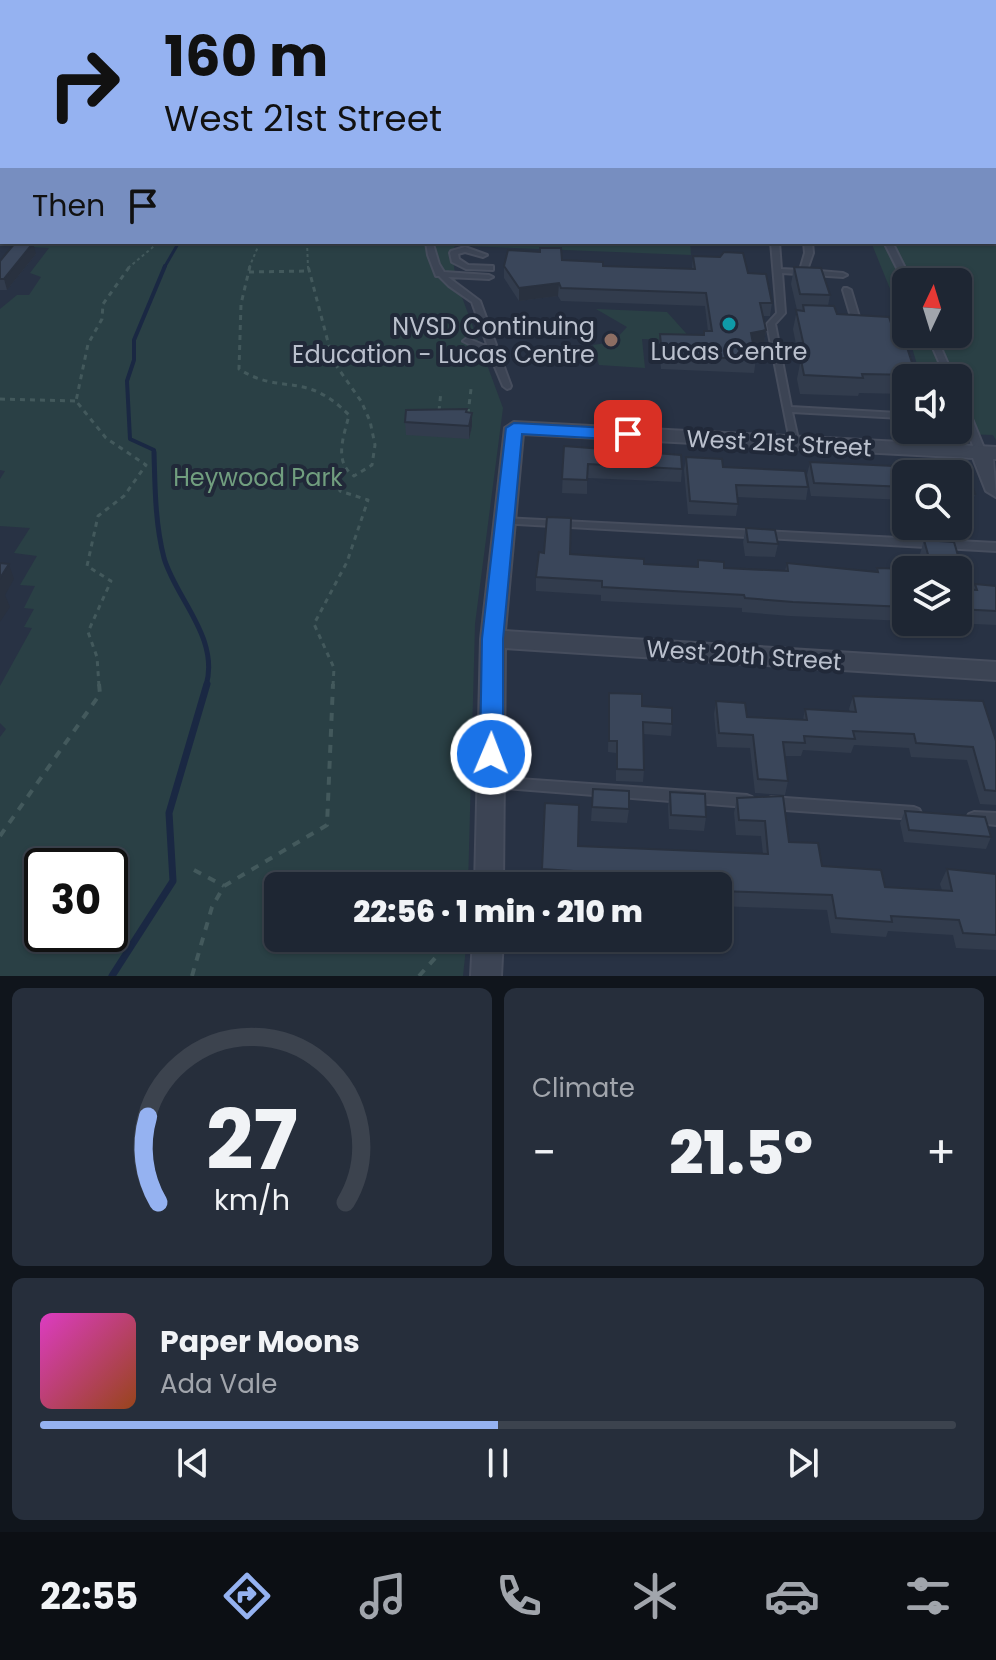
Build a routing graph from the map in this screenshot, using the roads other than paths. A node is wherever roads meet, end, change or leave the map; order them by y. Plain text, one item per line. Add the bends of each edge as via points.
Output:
1 (429, 244) dead end
2 (775, 244) edge
3 (808, 244) edge
4 (889, 244) edge
5 (483, 255) dead end
6 (901, 268) edge
7 (780, 271) junction
8 (803, 272) junction
9 (439, 274) junction
10 (843, 275) dead end
11 (847, 290) dead end
12 (779, 316) junction
13 (795, 317) edge
14 (841, 319) edge
15 (856, 320) junction
16 (868, 321) edge
17 (467, 341) dead end
18 (494, 353) junction
19 (507, 386) dead end
20 (787, 409) junction
21 (892, 416) edge
22 (972, 422) edge
23 (794, 444) junction
24 (989, 453) edge
25 (996, 491) edge
26 (504, 521) junction
27 (996, 547) edge
28 (493, 639) junction
29 (996, 671) edge
30 (491, 782) junction
31 (933, 815) edge
32 (964, 817) edge
33 (996, 819) edge
34 (489, 872) edge
35 (487, 952) edge
36 (486, 976) edge

1 - 9 lane
2 - 7 lane
3 - 8 lane
4 - 6 lane
5 - 9 lane via 465,249 454,253 466,267 489,273
7 - 8 lane
7 - 12 lane
8 - 10 lane
9 - 18 lane via 476,301
11 - 15 lane
12 - 13 lane
12 - 20 lane via 771,324
14 - 15 lane
15 - 16 lane
17 - 18 lane
18 - 19 lane
20 - 21 lane
20 - 23 lane
22 - 24 lane
23 - 24 street, West 21st Street
23 - 26 street, West 21st Street via 514,428
24 - 25 street
26 - 27 lane
26 - 28 street
28 - 29 street, West 20th Street
28 - 30 street
30 - 31 lane
30 - 34 street
32 - 33 lane
35 - 36 street

